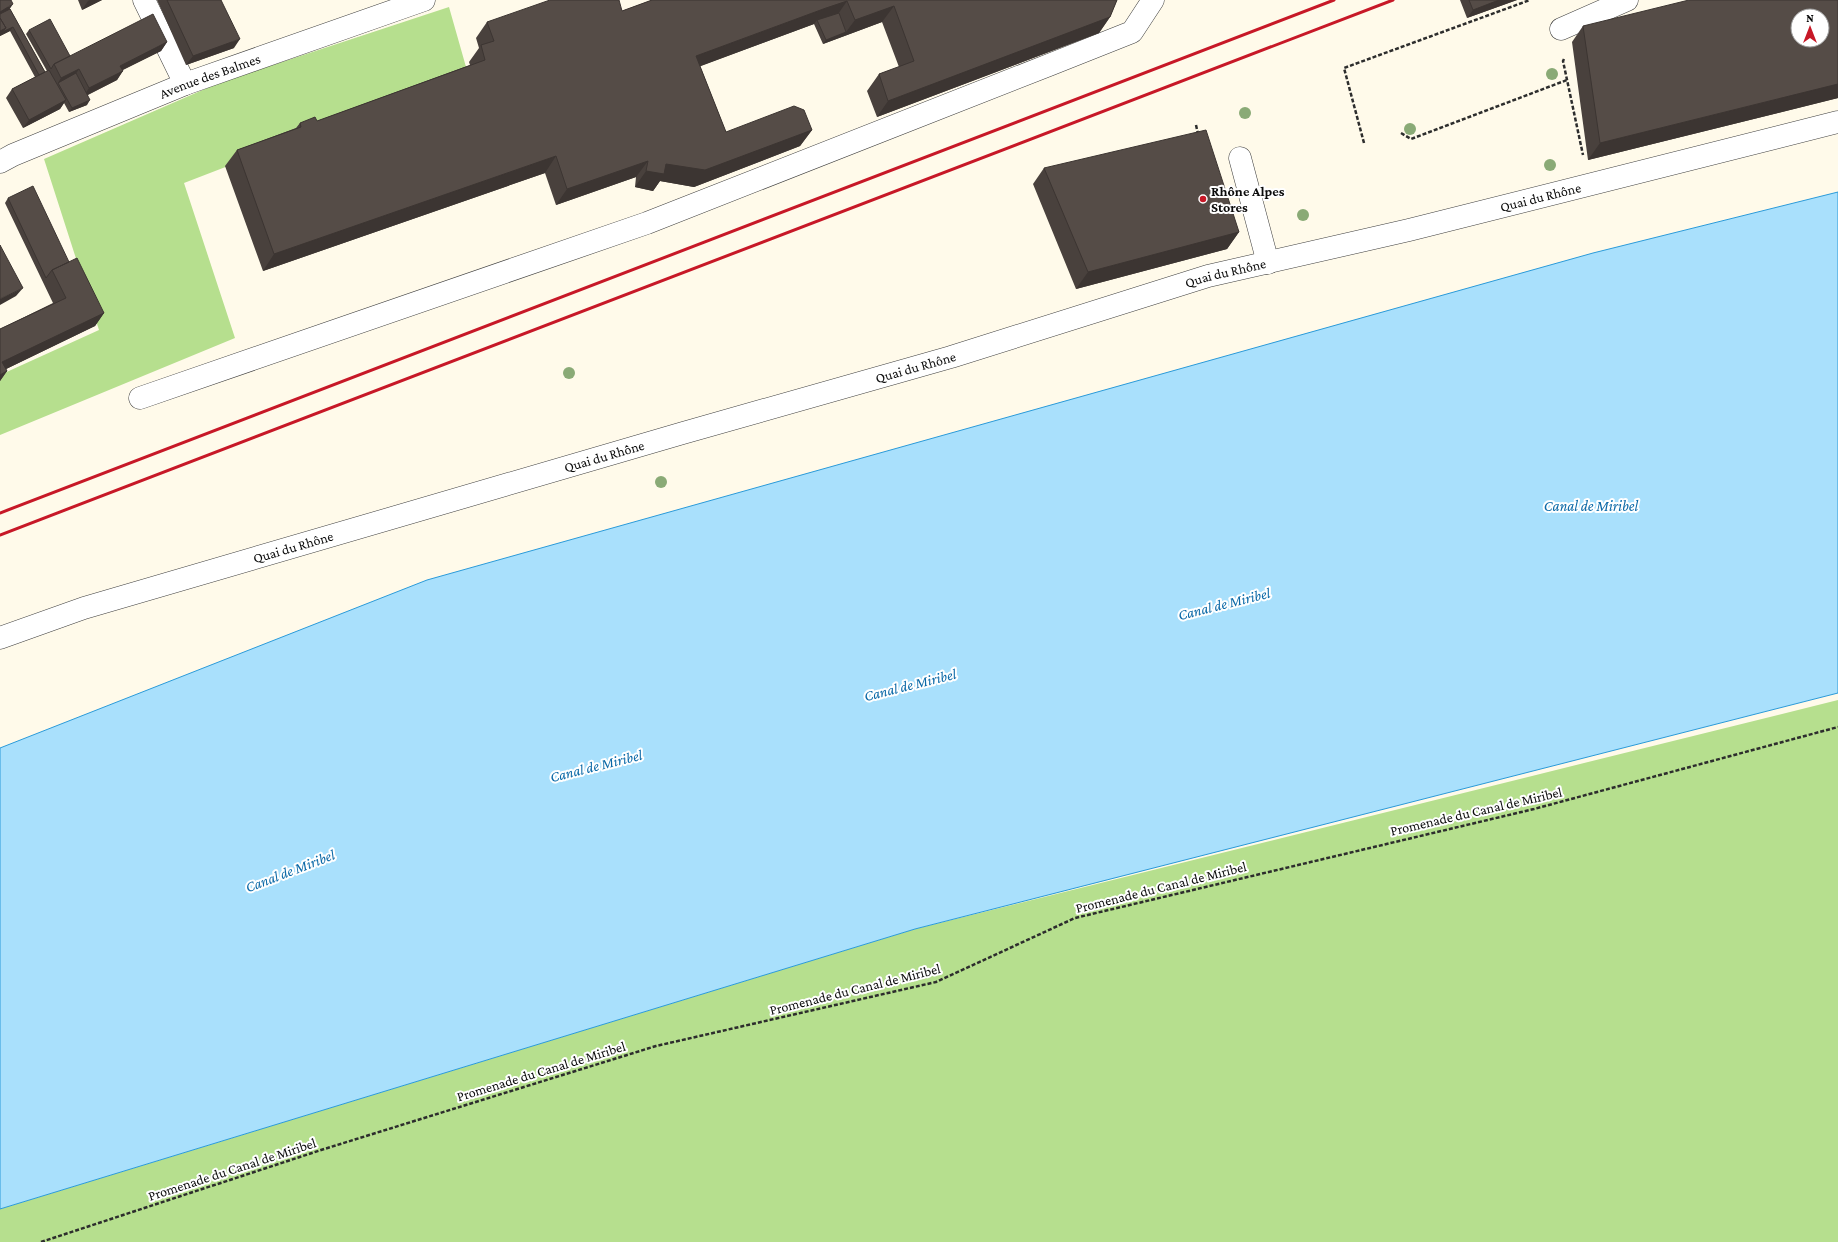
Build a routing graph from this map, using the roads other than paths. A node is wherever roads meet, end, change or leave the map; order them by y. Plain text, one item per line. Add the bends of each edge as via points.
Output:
1 (144, 0) edge
2 (424, 0) edge
3 (1153, 0) edge
4 (1627, 0) edge
5 (1560, 29) dead end
6 (185, 84) junction
7 (1838, 122) edge
8 (1240, 158) dead end
9 (0, 162) edge
10 (1268, 263) junction
11 (140, 398) dead end
12 (0, 638) edge

1 - 6 street
2 - 6 street, Avenue des Balmes
3 - 11 street via 1132,32 1034,71 647,223
4 - 5 street
6 - 9 street, Avenue des Balmes
7 - 10 street, Quai du Rhône
8 - 10 street
10 - 12 street, Quai du Rhône via 1208,276 951,357 92,605

